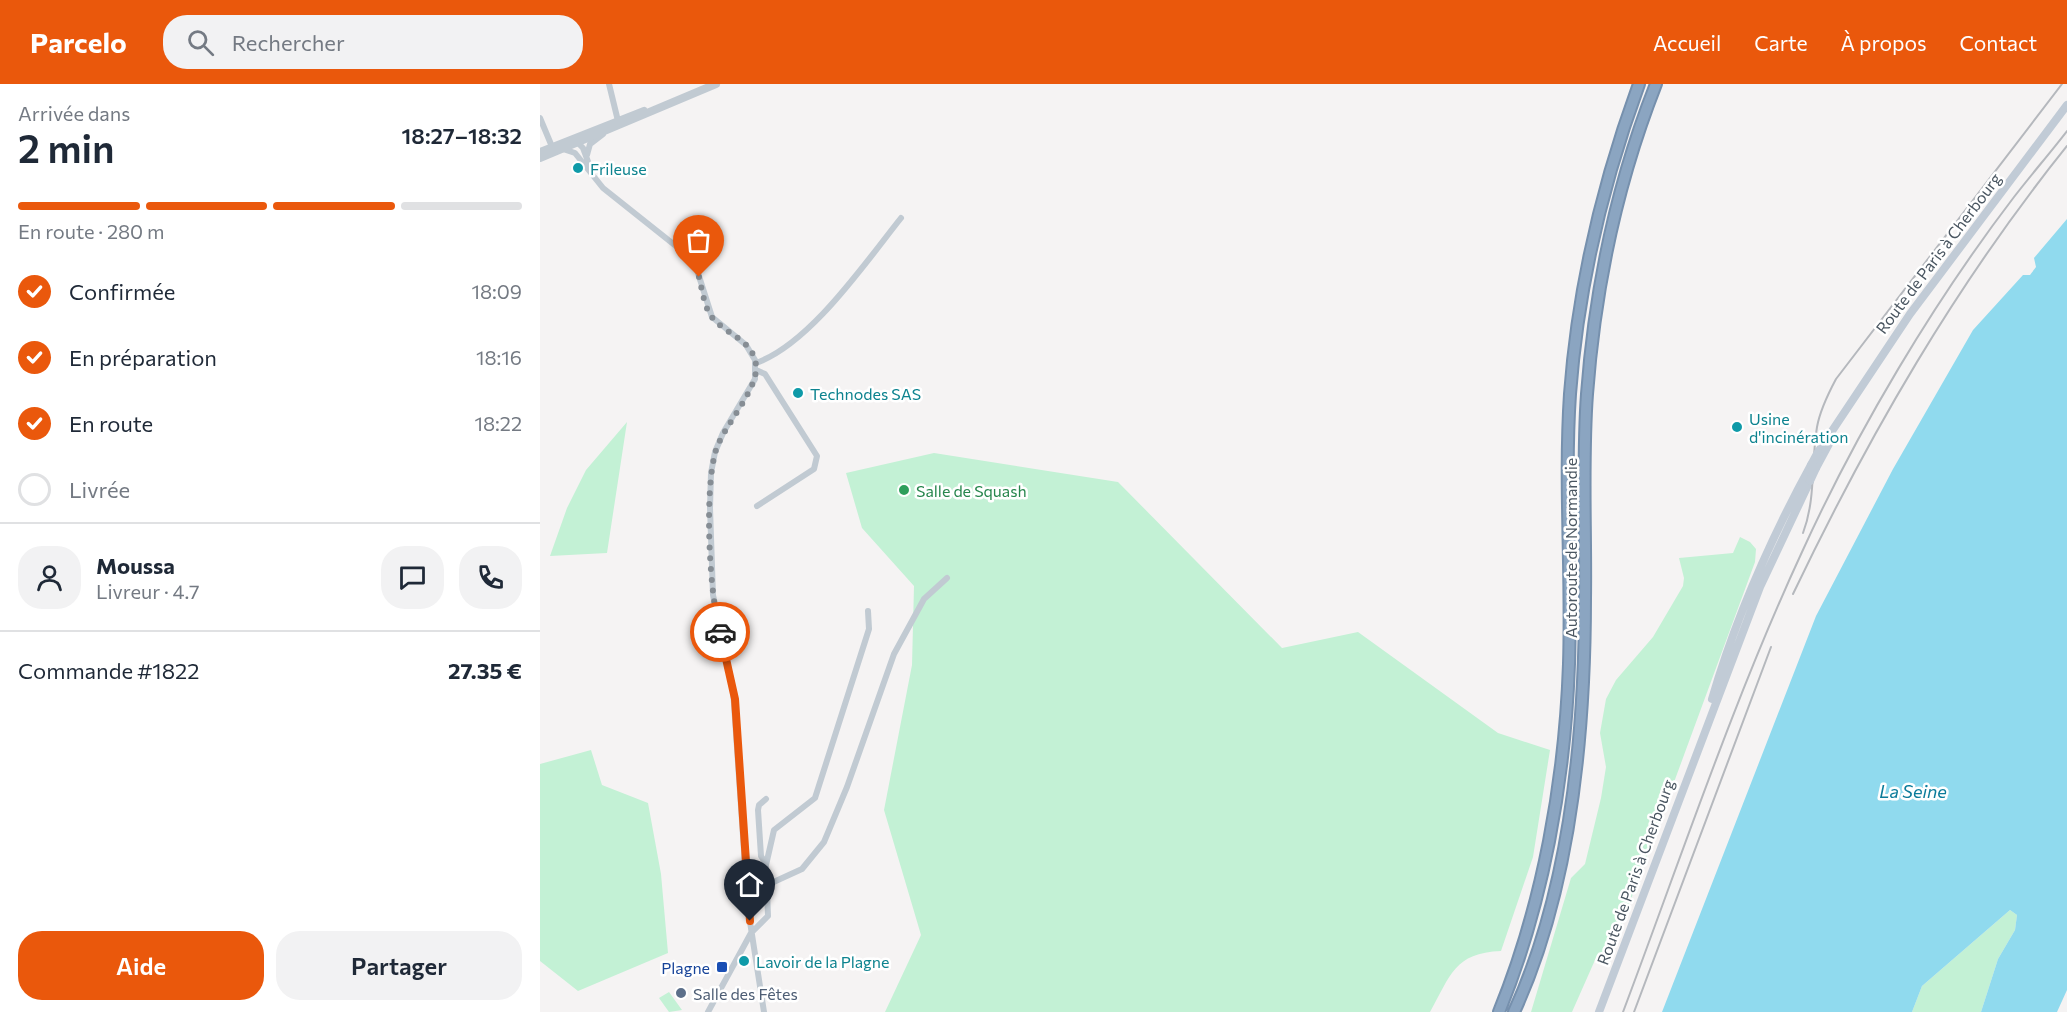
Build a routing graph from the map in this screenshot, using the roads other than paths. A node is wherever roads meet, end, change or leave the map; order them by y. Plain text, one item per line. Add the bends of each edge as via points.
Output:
1 (609, 84) edge
2 (715, 84) edge
3 (1639, 84) edge
4 (1656, 84) edge
5 (674, 100) junction
6 (2067, 105) edge
7 (540, 118) edge
8 (618, 121) junction
9 (608, 131) junction
10 (577, 140) junction
11 (556, 149) junction
12 (540, 152) edge
13 (579, 157) junction
14 (540, 158) edge
15 (587, 159) junction
16 (592, 173) junction
17 (902, 218) dead end
18 (756, 366) junction
19 (1839, 423) junction
20 (1814, 466) junction
21 (757, 506) dead end
22 (947, 578) dead end
23 (868, 611) dead end
24 (1699, 742) junction
25 (766, 800) dead end
26 (766, 865) junction
27 (767, 885) junction
28 (751, 933) junction
29 (1524, 990) junction
30 (708, 1012) edge
31 (764, 1012) edge
32 (1499, 1012) edge
33 (1514, 1012) edge
34 (1520, 1012) edge
35 (1599, 1012) edge

1 - 8 street
2 - 5 street
3 - 32 highway, Autoroute de Normandie via 1600,203 1576,330 1567,458 1569,665 1564,739 1543,866
4 - 29 highway, Autoroute de Normandie via 1616,206 1593,331 1584,462 1585,661 1580,732 1563,848 1544,930
5 - 8 street
5 - 9 street
6 - 19 main road, Route de Paris à Cherbourg via 1910,314
7 - 11 street
8 - 10 street
9 - 10 street
9 - 15 street via 590,144
10 - 11 street
10 - 13 street
10 - 15 street
11 - 12 street
11 - 13 street via 572,151
11 - 14 street
13 - 16 street
15 - 16 street
16 - 18 street via 608,192 686,254 697,270 712,317 746,345
17 - 18 street via 827,308 774,356
18 - 21 street via 817,456 814,469
18 - 28 street via 755,380 715,452 710,508 713,595 735,699
19 - 20 main road, Route de Paris à Cherbourg
19 - 20 main road, Route de Paris à Cherbourg, bridge via 1818,452
20 - 24 main road, Route de Paris à Cherbourg, bridge via 1769,563
20 - 24 main road, Route de Paris à Cherbourg via 1766,550 1739,616
22 - 27 street via 924,599 894,654 824,842 802,869
23 - 26 street via 869,629 815,798 774,830
24 - 35 main road, Route de Paris à Cherbourg
25 - 26 street via 758,810 761,856
26 - 27 street
27 - 28 street via 768,916
28 - 30 street
28 - 31 street
29 - 33 highway, Autoroute de Normandie
29 - 34 highway

